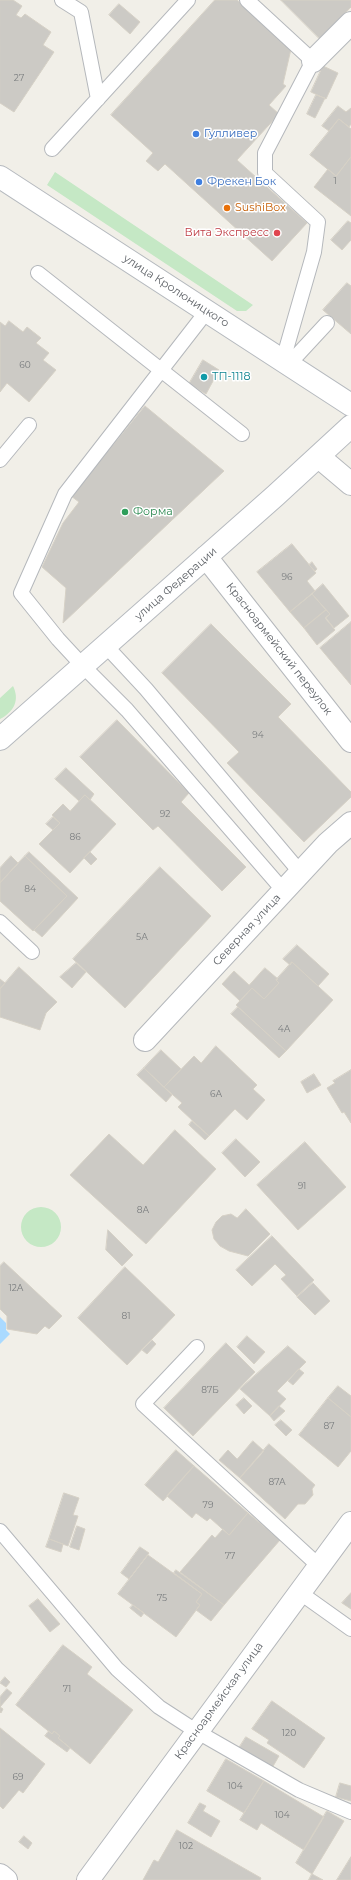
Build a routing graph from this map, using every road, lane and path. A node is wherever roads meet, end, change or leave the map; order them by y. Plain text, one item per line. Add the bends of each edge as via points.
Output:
1 (62, 0) edge
2 (188, 0) edge
3 (247, 0) edge
4 (351, 24) edge
5 (313, 61) junction
6 (98, 99) junction
7 (52, 149) dead end
8 (0, 177) edge
9 (38, 273) dead end
10 (207, 311) junction
11 (327, 323) dead end
12 (286, 362) junction
13 (161, 370) junction
14 (351, 405) edge
15 (29, 425) dead end
16 (351, 426) edge
17 (242, 434) dead end
18 (319, 457) junction
19 (0, 460) edge
20 (351, 484) edge
21 (206, 557) junction
22 (106, 646) junction
23 (83, 666) junction
24 (0, 739) edge
25 (351, 742) edge
26 (351, 823) edge
27 (300, 872) junction
28 (283, 890) junction
29 (0, 922) edge
30 (32, 952) dead end
31 (145, 1040) dead end
32 (197, 1346) dead end
33 (351, 1523) edge
34 (0, 1531) edge
35 (319, 1566) junction
36 (299, 1592) junction
37 (351, 1629) edge
38 (196, 1731) junction
39 (351, 1812) edge
40 (0, 1875) edge
41 (95, 1878) edge
42 (6, 1880) edge

1 - 6 lane via 81,12
2 - 6 lane
3 - 5 lane
4 - 5 street
5 - 12 lane via 265,153 265,173 318,222 314,252
6 - 7 lane
8 - 10 street, улица Кролюницкого
9 - 13 lane
10 - 12 street, улица Кролюницкого
10 - 13 lane
11 - 12 lane
12 - 14 street, улица Кролюницкого
13 - 17 lane
13 - 23 lane via 65,494 21,594
15 - 19 lane
16 - 18 street, улица Федерации
18 - 20 street
18 - 21 street, улица Федерации
21 - 22 street, улица Федерации
21 - 25 street, Красноармейский переулок
22 - 23 street, улица Федерации
22 - 27 lane
23 - 24 street, улица Федерации
23 - 28 lane via 127,710
26 - 27 street, Северная улица
27 - 28 street, Северная улица
28 - 31 street, Северная улица
29 - 30 lane
32 - 35 lane via 143,1404
33 - 35 street, Красноармейская улица
34 - 38 lane via 117,1669 159,1707
35 - 36 street, Красноармейская улица
36 - 37 lane
36 - 38 street, Красноармейская улица
38 - 39 lane via 299,1790
38 - 41 street, Красноармейская улица
40 - 42 street

